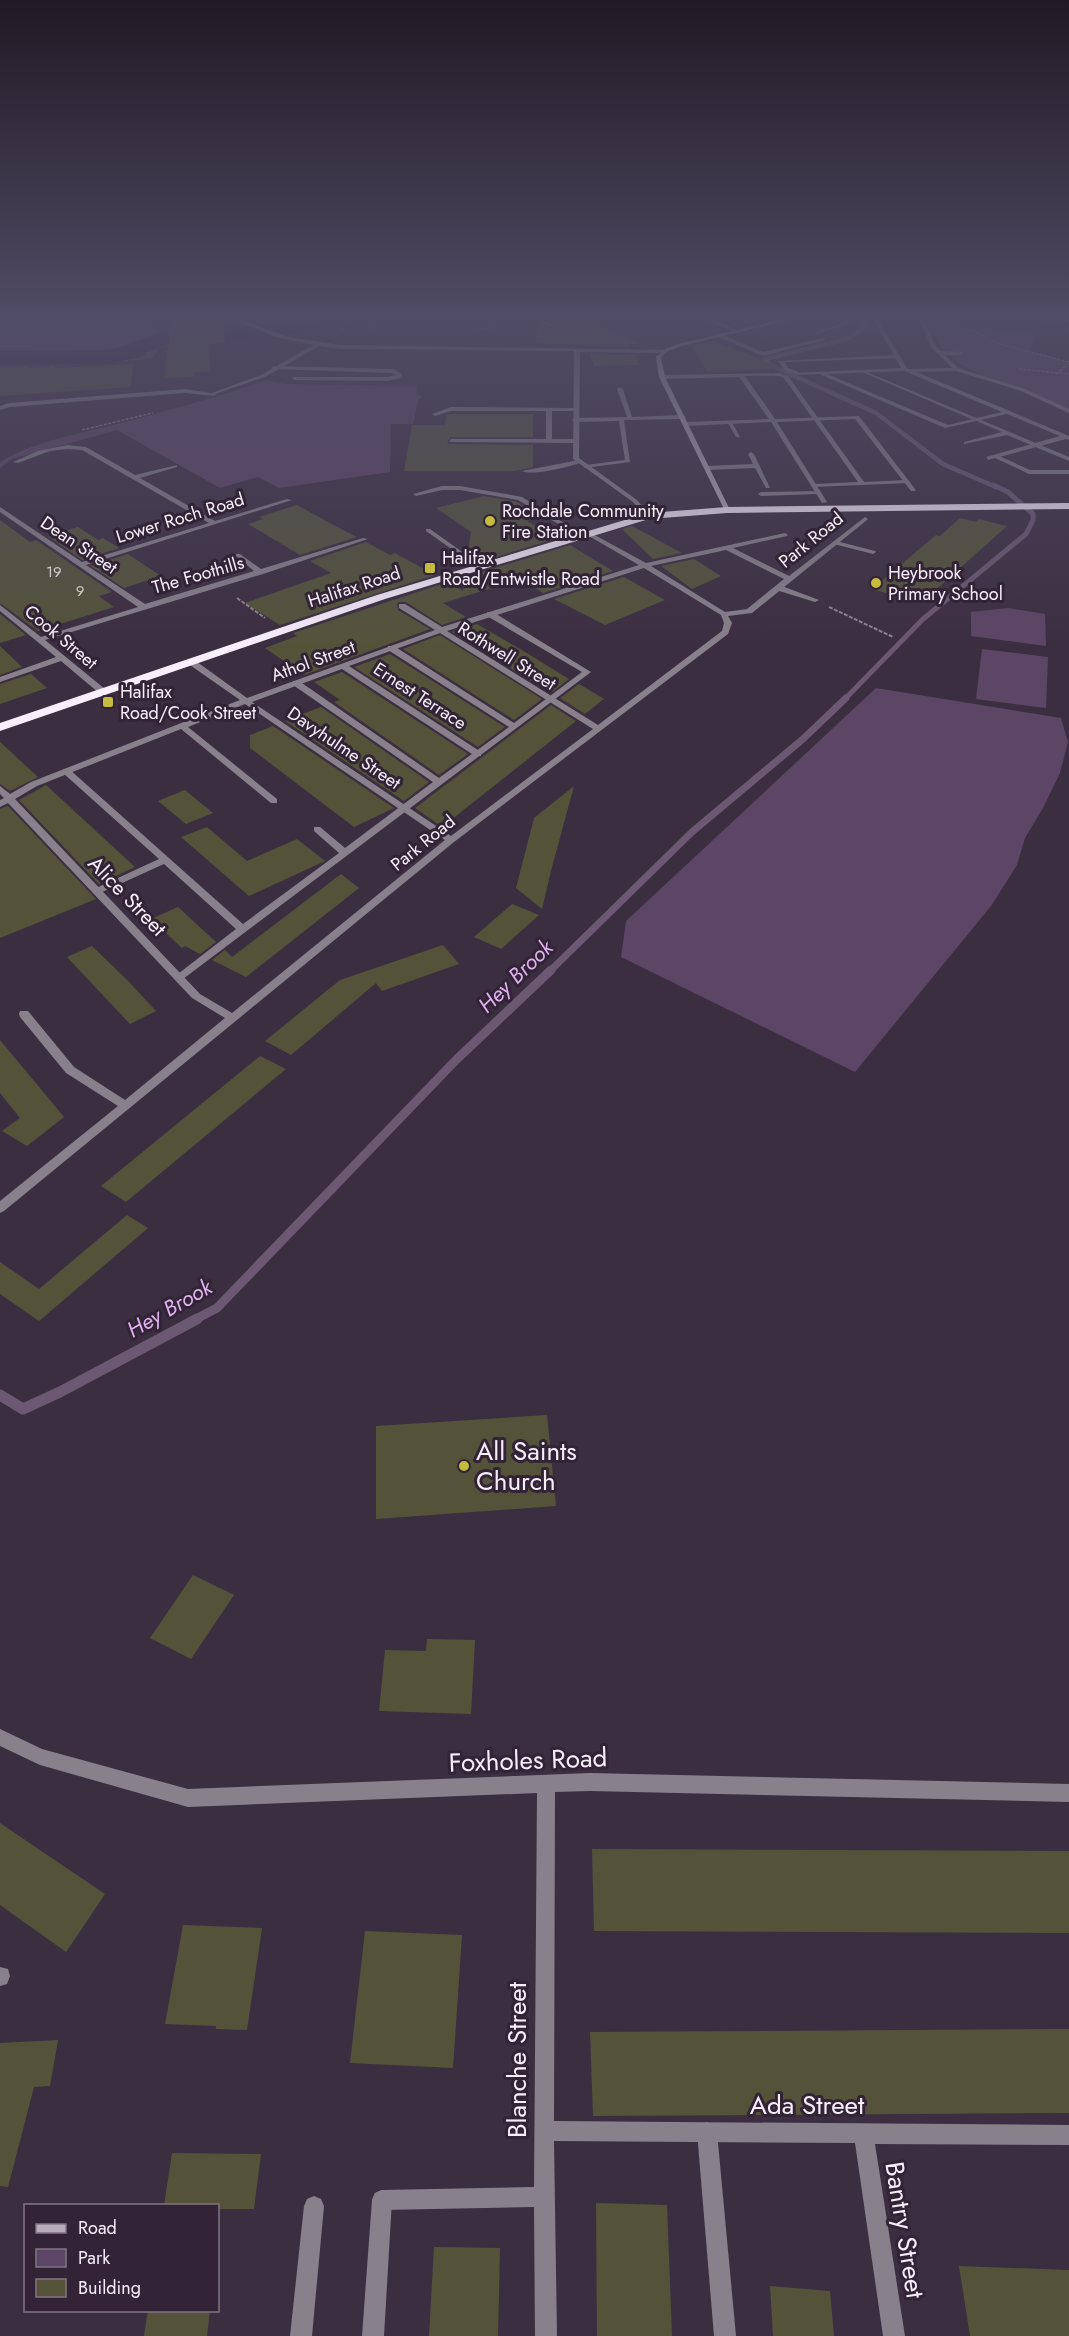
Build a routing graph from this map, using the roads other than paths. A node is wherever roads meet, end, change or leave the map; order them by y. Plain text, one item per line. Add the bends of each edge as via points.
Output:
1 (549, 429) edge
2 (575, 429) edge
3 (623, 429) edge
4 (688, 429) edge
5 (734, 429) edge
6 (778, 429) edge
7 (824, 429) edge
8 (866, 429) edge
9 (997, 429) edge
10 (1048, 429) edge
11 (1007, 433) junction
12 (738, 436) dead end
13 (1067, 437) edge
14 (451, 441) dead end
15 (549, 441) junction
16 (576, 441) junction
17 (966, 444) dead end
18 (1035, 445) junction
19 (751, 454) dead end
20 (1069, 459) edge
21 (16, 462) dead end
22 (579, 462) junction
23 (175, 466) dead end
24 (757, 466) junction
25 (586, 467) junction
26 (707, 468) junction
27 (525, 471) dead end
28 (1069, 472) edge
29 (135, 477) junction
30 (907, 482) junction
31 (919, 482) dead end
32 (862, 484) junction
33 (768, 487) dead end
34 (815, 489) junction
35 (913, 490) dead end
36 (416, 494) dead end
37 (761, 494) dead end
38 (289, 500) dead end
39 (824, 502) dead end
40 (1069, 506) edge
41 (0, 509) edge
42 (727, 510) junction
43 (648, 516) junction
44 (865, 519) dead end
45 (214, 523) junction
46 (428, 530) dead end
47 (586, 535) junction
48 (785, 535) dead end
49 (365, 540) dead end
50 (836, 543) junction
51 (728, 548) junction
52 (873, 552) dead end
53 (238, 555) dead end
54 (81, 564) junction
55 (645, 565) junction
56 (479, 566) junction
57 (261, 573) junction
58 (789, 579) junction
59 (779, 588) junction
60 (815, 600) road end
61 (142, 606) junction
62 (402, 606) dead end
63 (0, 607) edge
64 (490, 614) junction
65 (724, 614) junction
66 (438, 631) junction
67 (42, 639) junction
68 (391, 648) junction
69 (61, 658) junction
70 (190, 661) junction
71 (343, 666) junction
72 (0, 680) edge
73 (296, 683) junction
74 (102, 691) junction
75 (550, 700) junction
76 (246, 701) junction
77 (182, 726) junction
78 (0, 727) edge
79 (515, 727) junction
80 (599, 729) junction
81 (478, 754) junction
82 (66, 771) junction
83 (440, 783) junction
84 (0, 789) edge
85 (4, 801) edge
86 (274, 801) dead end
87 (405, 809) junction
88 (317, 829) dead end
89 (451, 840) junction
90 (345, 853) junction
91 (165, 860) junction
92 (97, 891) junction
93 (243, 930) junction
94 (179, 977) junction
95 (24, 1014) dead end
96 (234, 1019) junction
97 (127, 1106) junction
98 (0, 1208) edge
99 (0, 1737) edge
100 (546, 1783) junction
101 (1069, 1793) edge
102 (544, 2132) junction
103 (707, 2132) junction
104 (863, 2132) junction
105 (1069, 2135) edge
106 (544, 2197) junction
107 (314, 2206) dead end
108 (301, 2336) edge
109 (373, 2336) edge
110 (546, 2336) edge
111 (725, 2336) edge
112 (894, 2336) edge

1 - 15 street
2 - 16 street
3 - 25 street via 628,460
4 - 26 main road
5 - 12 street
6 - 34 street
7 - 32 street
8 - 30 street
9 - 11 street
10 - 13 street
11 - 17 street
11 - 18 street
13 - 18 street
14 - 15 street
15 - 16 street
16 - 22 street
18 - 20 street
18 - 28 street via 992,457 1029,471
19 - 24 street
21 - 29 street via 75,446
22 - 25 street
22 - 27 street
23 - 29 street
24 - 26 street
24 - 33 street
25 - 43 street via 635,501
26 - 42 main road
29 - 45 street
30 - 31 street
30 - 32 street
30 - 35 street
32 - 34 street
34 - 37 street
34 - 39 street
36 - 47 street via 460,488 520,498
38 - 45 street, Lower Roch Road
40 - 42 highway, Halifax Road
41 - 54 street, Dean Street
42 - 43 highway, Halifax Road
43 - 47 highway, Halifax Road
44 - 50 street, Park Road
45 - 54 street, Lower Roch Road
46 - 56 street
47 - 55 street
47 - 56 highway, Halifax Road
48 - 51 street, Athol Street
49 - 57 street, The Foothills
50 - 52 street
50 - 58 street, Park Road
51 - 55 street, Athol Street
51 - 58 street
53 - 57 street, The Foothills
54 - 61 street, Dean Street
55 - 64 street, Athol Street
55 - 65 street
56 - 70 highway, Halifax Road
57 - 61 street, The Foothills
58 - 59 street, Park Road
59 - 60 street
59 - 65 street, Park Road via 749,611
61 - 67 street, The Foothills
62 - 66 street, Rothwell Street
63 - 67 street, Cook Street
64 - 66 street, Athol Street
64 - 75 street via 587,672
65 - 80 street, Park Road via 728,623 724,632
66 - 68 street, Athol Street
66 - 75 street, Rothwell Street
67 - 69 street, Cook Street
68 - 71 street, Athol Street
68 - 79 street
69 - 72 street
69 - 74 street, Cook Street
70 - 74 highway, Halifax Road
70 - 76 street, Davyhulme Street
71 - 73 street, Athol Street
71 - 81 street, Ernest Terrace
73 - 76 street, Athol Street
73 - 83 street
74 - 78 highway, Halifax Road
75 - 79 street
75 - 80 street, Rothwell Street
76 - 77 street, Athol Street
76 - 87 street, Davyhulme Street
77 - 82 street, Athol Street
77 - 86 street
79 - 81 street
80 - 89 street, Park Road
81 - 83 street
82 - 85 street, Athol Street
82 - 91 street
83 - 87 street
84 - 85 street, Alice Street
85 - 92 street, Alice Street
87 - 89 street, Davyhulme Street
87 - 90 street
88 - 90 street
89 - 96 street, Park Road
90 - 93 street
91 - 92 street
91 - 93 street
92 - 94 street, Alice Street
93 - 94 street
94 - 96 street, Alice Street via 196,996
95 - 97 street via 70,1070
96 - 97 street, Park Road
97 - 98 street, Park Road
99 - 100 street, Foxholes Road via 40,1757 188,1798
100 - 101 street, Foxholes Road
100 - 102 street, Blanche Street
102 - 103 street, Ada Street
102 - 106 street, Blanche Street
103 - 104 street, Ada Street
103 - 111 street
104 - 105 street, Ada Street
104 - 112 street, Bantry Street
106 - 109 street via 382,2200
106 - 110 street, Blanche Street
107 - 108 street

